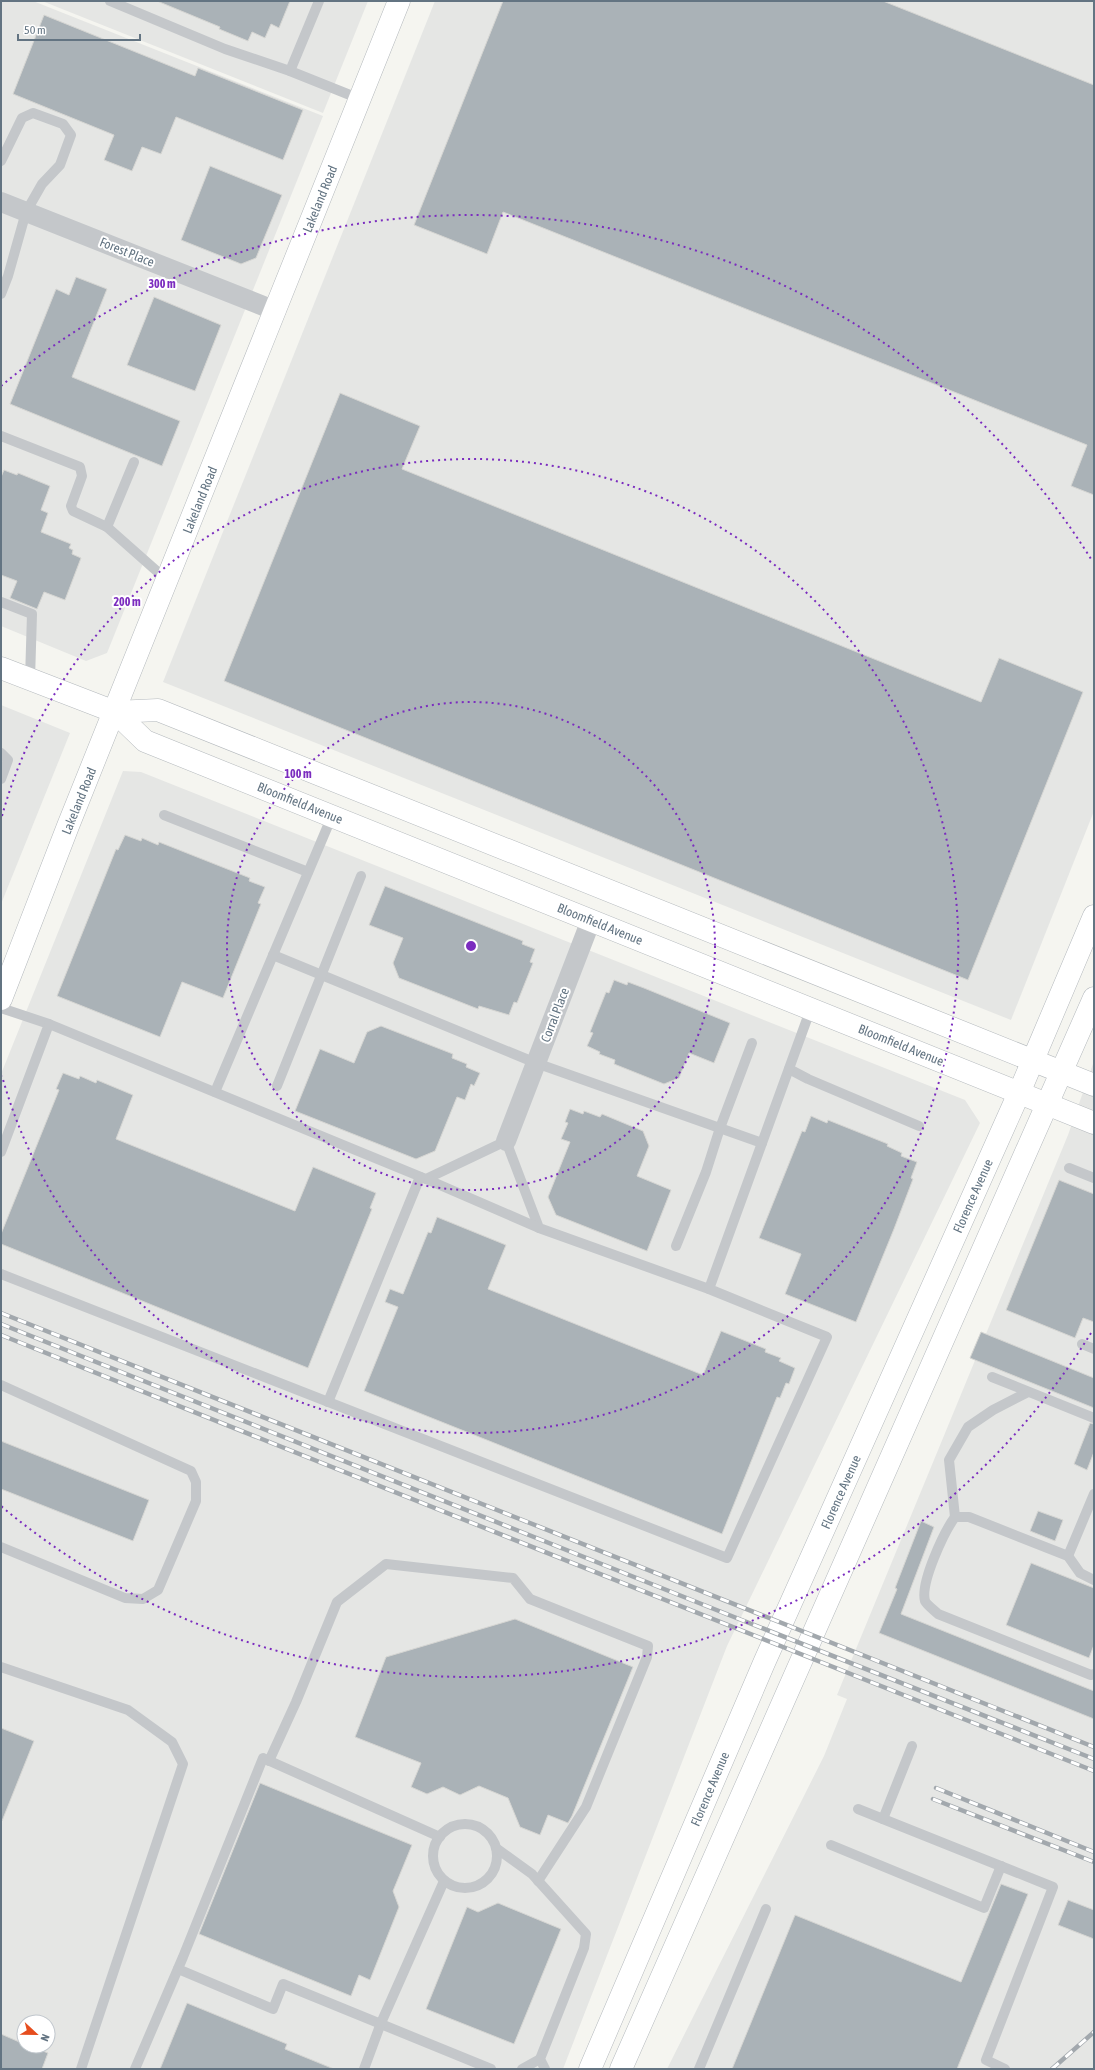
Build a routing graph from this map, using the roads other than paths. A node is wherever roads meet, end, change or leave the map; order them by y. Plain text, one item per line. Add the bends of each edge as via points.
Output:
1 (110, 1) edge
2 (319, 1) edge
3 (400, 1) edge
4 (290, 71) junction
5 (360, 99) junction
6 (1, 161) edge
7 (1, 202) edge
8 (26, 212) junction
9 (1, 294) edge
10 (276, 311) junction
11 (1, 436) edge
12 (134, 462) dead end
13 (107, 526) junction
14 (168, 581) junction
15 (1, 602) edge
16 (1, 668) edge
17 (30, 679) junction
18 (115, 712) junction
19 (1, 753) edge
20 (1, 779) edge
21 (164, 815) dead end
22 (332, 816) junction
23 (308, 872) junction
24 (361, 876) dead end
25 (604, 889) junction
26 (1094, 916) edge
27 (591, 920) junction
28 (273, 955) junction
29 (321, 975) junction
30 (1094, 998) edge
31 (1, 999) edge
32 (1, 1008) edge
33 (811, 1008) junction
34 (49, 1024) junction
35 (752, 1043) dead end
36 (1032, 1060) junction
37 (536, 1063) junction
38 (789, 1069) junction
39 (1062, 1072) junction
40 (1094, 1085) edge
41 (277, 1086) dead end
42 (215, 1092) junction
43 (1019, 1093) junction
44 (1048, 1104) junction
45 (1094, 1123) edge
46 (919, 1126) dead end
47 (720, 1128) junction
48 (506, 1141) junction
49 (762, 1143) junction
50 (1, 1152) edge
51 (1069, 1168) dead end
52 (423, 1178) junction
53 (1094, 1178) edge
54 (539, 1228) junction
55 (676, 1246) dead end
56 (1, 1274) edge
57 (709, 1289) junction
58 (1082, 1344) dead end
59 (1094, 1349) edge
60 (992, 1377) dead end
61 (1, 1385) edge
62 (1028, 1392) junction
63 (328, 1402) junction
64 (1094, 1418) edge
65 (1094, 1494) edge
66 (955, 1517) junction
67 (1, 1547) edge
68 (1068, 1556) junction
69 (1094, 1580) edge
70 (1, 1667) edge
71 (1094, 1674) edge
72 (912, 1746) dead end
73 (269, 1761) junction
74 (858, 1809) dead end
75 (882, 1819) junction
76 (440, 1837) junction
77 (831, 1844) dead end
78 (496, 1848) junction
79 (1000, 1866) junction
80 (444, 1880) junction
81 (538, 1881) junction
82 (766, 1909) dead end
83 (178, 1969) junction
84 (381, 2023) junction
85 (540, 2059) junction
86 (81, 2069) edge
87 (135, 2069) edge
88 (364, 2069) edge
89 (491, 2069) edge
90 (522, 2069) edge
91 (545, 2069) edge
92 (590, 2069) edge
93 (621, 2069) edge
94 (699, 2069) edge
95 (1006, 2069) edge

1 - 4 lane via 225,49
2 - 4 lane
3 - 5 main road, Lakeland Road
4 - 5 lane
5 - 10 main road, Lakeland Road
6 - 8 lane via 22,118 34,113 63,124 71,136 60,165 42,184
7 - 8 street, Forest Place
8 - 9 lane
8 - 10 street, Forest Place
10 - 14 main road, Lakeland Road
11 - 13 lane via 80,467 82,476 71,506 77,514
12 - 13 lane
13 - 14 lane
14 - 18 main road, Lakeland Road
15 - 17 lane via 32,614
16 - 17 main road, Bloomfield Avenue
17 - 18 main road, Bloomfield Avenue
18 - 22 main road, Bloomfield Avenue via 145,741
18 - 25 main road, Bloomfield Avenue via 158,710
18 - 31 main road, Lakeland Road
19 - 20 lane via 8,760
21 - 23 lane
22 - 23 lane
22 - 27 main road, Bloomfield Avenue
23 - 28 lane
24 - 29 lane
25 - 27 main road, Corral Place
25 - 36 main road, Bloomfield Avenue
26 - 36 main road, Florence Avenue
27 - 33 main road, Bloomfield Avenue
27 - 37 street, Corral Place
28 - 29 lane
28 - 42 lane
29 - 37 lane
29 - 41 lane
30 - 39 main road
32 - 34 lane
33 - 38 lane
33 - 43 main road, Bloomfield Avenue
34 - 42 lane
34 - 50 lane
35 - 47 lane
36 - 39 main road, Bloomfield Avenue
36 - 43 main road, Florence Avenue
37 - 47 lane
37 - 48 street, Corral Place
38 - 46 lane
38 - 49 lane
39 - 40 main road, Bloomfield Avenue
39 - 44 main road
42 - 52 lane
43 - 44 main road, Bloomfield Avenue
43 - 92 main road, Florence Avenue via 768,1655
44 - 45 main road, Bloomfield Avenue
44 - 93 main road
47 - 49 lane
47 - 55 lane via 706,1172
48 - 52 lane
48 - 54 lane
49 - 57 lane
51 - 53 lane
52 - 54 lane
52 - 63 lane
54 - 57 lane
56 - 63 lane
57 - 63 lane via 827,1337 727,1558
58 - 59 lane
60 - 62 lane
61 - 67 lane via 191,1471 196,1482 196,1500 158,1590 143,1599 125,1598
62 - 64 lane
62 - 66 lane via 993,1410 968,1427 949,1460
65 - 68 lane
66 - 68 lane via 969,1517
66 - 71 lane via 945,1530 924,1587 925,1602 938,1614
68 - 69 lane via 1080,1574
70 - 86 lane via 128,1710 172,1742 183,1764
72 - 75 lane
73 - 76 lane
73 - 81 lane via 337,1602 386,1564 513,1578 530,1599 648,1646 647,1657 586,1807
73 - 83 lane via 263,1758
74 - 75 lane
75 - 79 lane
76 - 78 lane via 451,1827 471,1824 489,1834
76 - 80 lane via 433,1852 434,1862
77 - 79 lane via 984,1908
78 - 80 lane via 497,1865 484,1882 475,1887 464,1888 453,1886
78 - 81 lane
79 - 95 lane via 1054,1887 986,2060
80 - 84 lane
81 - 85 lane via 586,1934 584,1948
82 - 94 lane
83 - 84 lane via 273,2009 283,1984
83 - 87 lane
84 - 88 lane
84 - 89 lane
85 - 90 lane
85 - 91 lane

